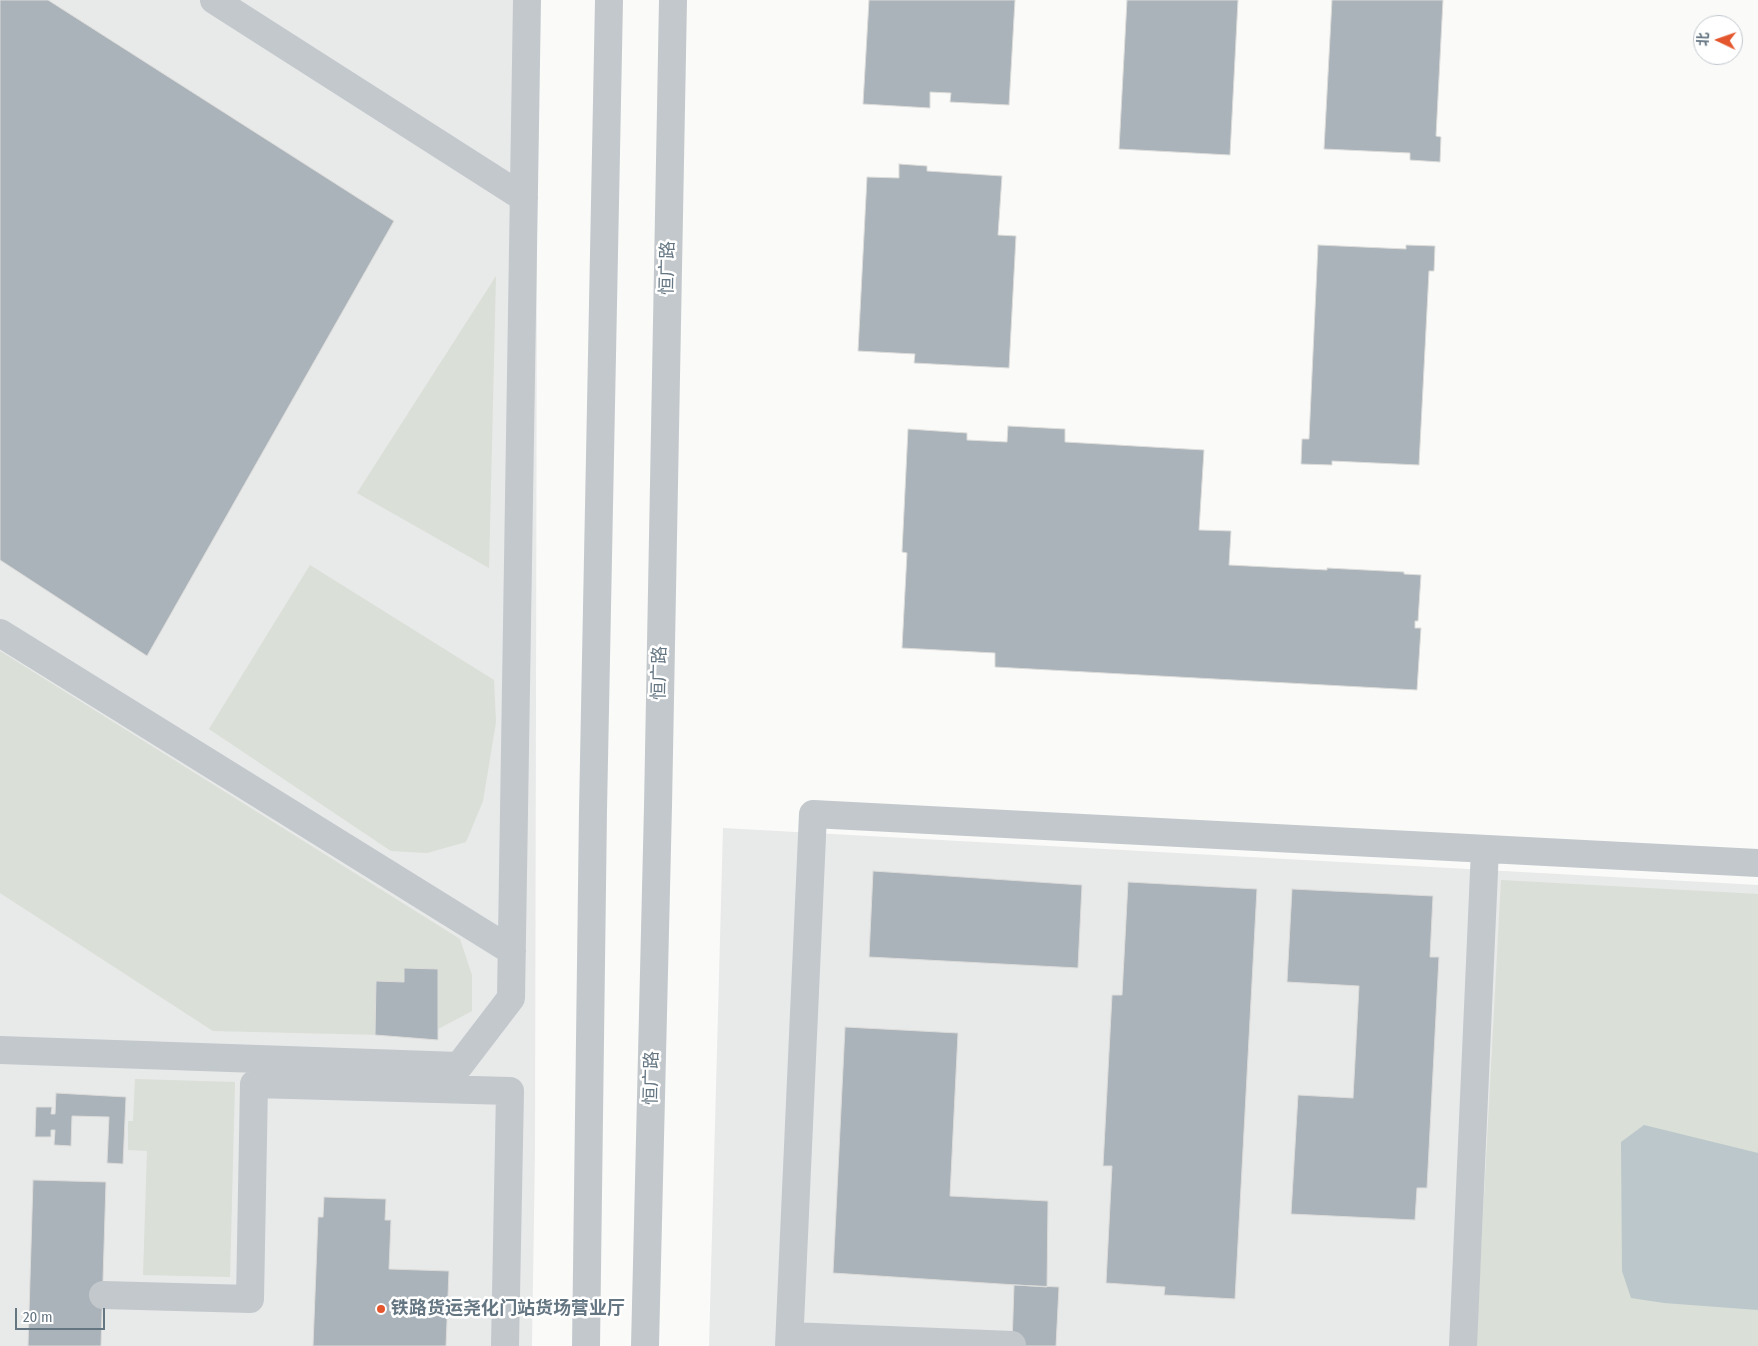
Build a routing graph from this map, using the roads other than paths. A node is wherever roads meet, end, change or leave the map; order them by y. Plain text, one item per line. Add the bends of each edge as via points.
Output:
1 (214, 0) edge
2 (527, 0) edge
3 (609, 0) edge
4 (672, 0) edge
5 (524, 198) junction
6 (0, 632) edge
7 (1485, 849) junction
8 (1758, 863) edge
9 (512, 951) junction
10 (0, 1050) edge
11 (103, 1295) dead end
12 (790, 1341) edge
13 (1012, 1345) edge
14 (505, 1346) edge
15 (586, 1346) edge
16 (645, 1346) edge
17 (1462, 1346) edge

1 - 5 street
2 - 5 street
3 - 15 street
4 - 16 street, 恒广路
5 - 9 street
6 - 9 street
7 - 8 street
7 - 12 street via 813,814
7 - 17 street
9 - 10 street via 511,998 459,1066
11 - 14 street via 250,1299 254,1084 510,1091
12 - 13 street

